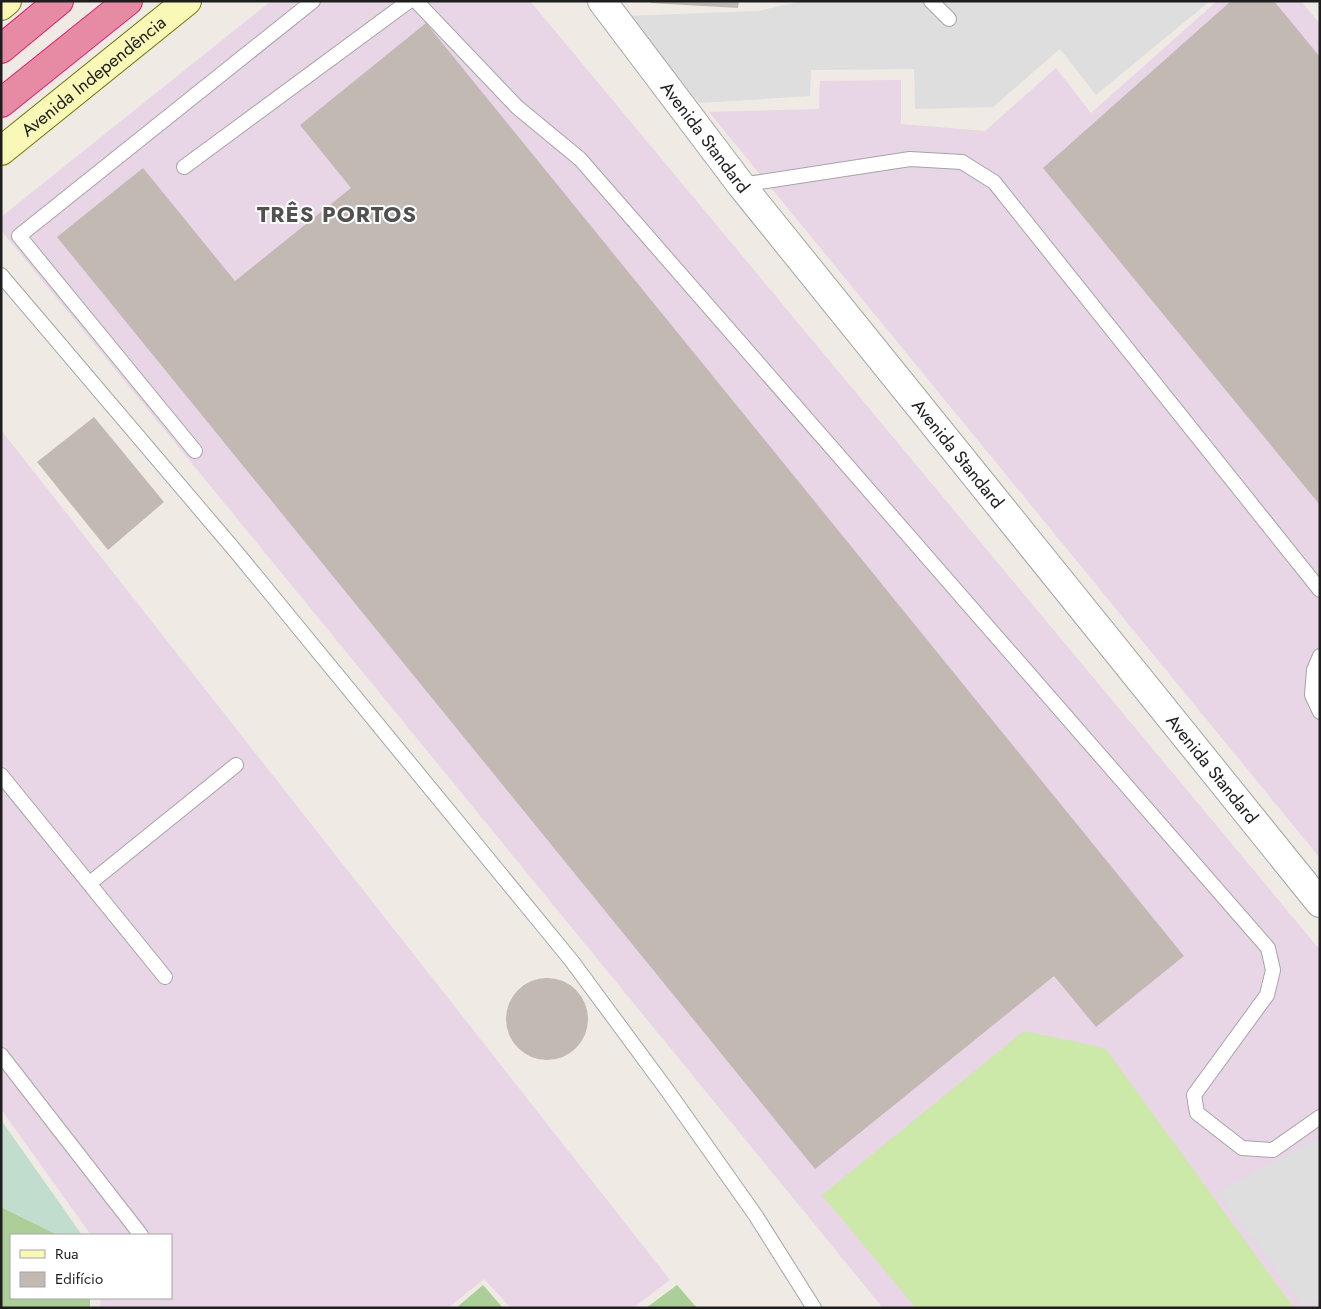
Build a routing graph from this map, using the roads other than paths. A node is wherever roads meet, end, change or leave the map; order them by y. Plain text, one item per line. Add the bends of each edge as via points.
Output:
1 (7, 1) edge
2 (59, 1) edge
3 (128, 1) edge
4 (186, 1) edge
5 (313, 1) edge
6 (409, 1) edge
7 (416, 1) edge
8 (602, 1) edge
9 (931, 1) edge
10 (1, 6) edge
11 (949, 19) dead end
12 (1, 49) edge
13 (1, 103) edge
14 (1, 151) edge
15 (184, 167) dead end
16 (741, 185) junction
17 (1, 275) edge
18 (196, 451) dead end
19 (1320, 590) edge
20 (1320, 656) edge
21 (1320, 712) edge
22 (236, 765) dead end
23 (1, 775) edge
24 (90, 883) junction
25 (1320, 903) edge
26 (165, 977) dead end
27 (1, 1055) edge
28 (1320, 1117) edge
29 (140, 1234) edge
30 (814, 1308) edge

1 - 10 main road
2 - 12 highway
3 - 13 highway
4 - 14 main road, Avenida Independência
5 - 18 lane via 19,236
6 - 15 lane
7 - 28 lane via 517,107 580,159 1268,948 1273,970 1266,995 1194,1094 1196,1113 1242,1148 1273,1150
8 - 16 street, Avenida Standard
9 - 11 lane
16 - 19 lane via 910,159 962,162 994,182
16 - 25 street, Avenida Standard
17 - 30 lane via 238,554 571,960 756,1216
20 - 21 lane via 1314,670 1312,695
22 - 24 lane
23 - 24 lane
24 - 26 lane
27 - 29 lane

